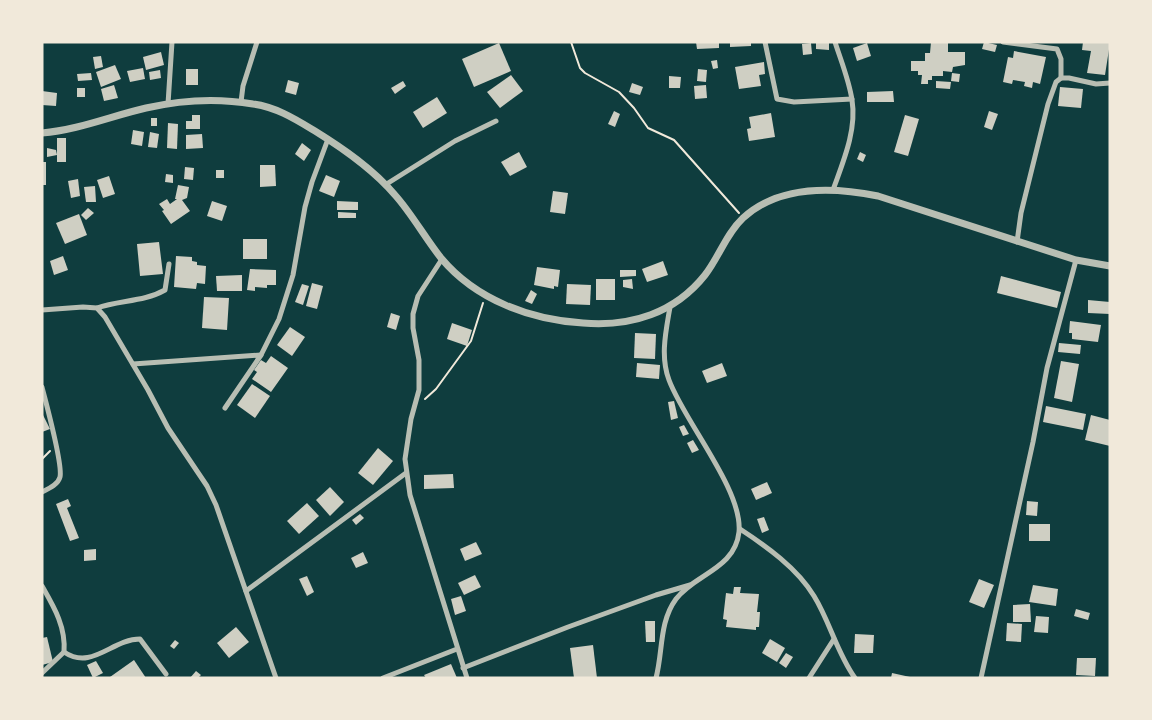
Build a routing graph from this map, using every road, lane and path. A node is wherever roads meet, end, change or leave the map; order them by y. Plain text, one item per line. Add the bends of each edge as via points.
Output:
1 (172, 42) edge
2 (257, 42) edge
3 (571, 42) edge
4 (765, 42) edge
5 (835, 42) edge
6 (1003, 42) edge
7 (1061, 78) junction
8 (1110, 83) edge
9 (852, 99) junction
10 (241, 102) junction
11 (168, 104) junction
12 (496, 121) dead end
13 (42, 133) edge
14 (328, 139) junction
15 (385, 185) junction
16 (832, 190) junction
17 (743, 218) junction
18 (1017, 242) junction
19 (442, 259) junction
20 (1076, 261) junction
21 (169, 264) dead end
22 (1110, 266) edge
23 (485, 294) junction
24 (670, 307) junction
25 (97, 308) junction
26 (42, 309) edge
27 (261, 355) junction
28 (133, 364) junction
29 (42, 387) edge
30 (225, 408) dead end
31 (415, 408) junction
32 (406, 473) junction
33 (42, 492) edge
34 (740, 529) junction
35 (692, 585) junction
36 (42, 586) edge
37 (246, 591) junction
38 (834, 639) junction
39 (457, 649) junction
40 (64, 652) junction
41 (463, 668) junction
42 (42, 673) edge
43 (166, 674) dead end
44 (276, 678) edge
45 (383, 678) edge
46 (467, 678) edge
47 (656, 678) edge
48 (809, 678) edge
49 (855, 678) edge
50 (981, 678) edge

1 - 11 street
2 - 10 street
3 - 17 path via 580,68 619,92 648,129 674,140
4 - 9 street via 777,99
5 - 9 street
6 - 7 street via 1057,49
7 - 8 street
7 - 18 street via 1053,87 1048,105
9 - 16 street via 851,132
10 - 11 street via 198,100
10 - 14 street via 290,116
11 - 13 street via 60,132
12 - 15 street via 455,141
14 - 15 street via 369,168
14 - 27 street via 310,190 290,286
15 - 19 street
16 - 17 street via 784,196
16 - 18 street via 878,196
17 - 24 street via 706,274
18 - 20 street
19 - 23 street
19 - 31 street via 418,296 413,314 419,360
20 - 22 street
20 - 50 street via 1047,368
21 - 25 street via 165,290 155,296
23 - 24 street via 523,313 587,324 645,318
23 - 31 path via 471,341 436,389
24 - 34 street via 664,343 668,379 727,484
25 - 26 street
25 - 28 street
27 - 28 street
27 - 30 street
28 - 37 street via 168,428 207,486
29 - 33 street via 60,477
31 - 32 street via 407,442
32 - 37 street
32 - 39 street
34 - 35 street via 728,560
34 - 38 street via 804,581
35 - 41 street
35 - 47 street via 668,612
36 - 40 street via 62,627
37 - 44 street
38 - 48 street
38 - 49 street
39 - 41 street
39 - 45 street
40 - 42 street
40 - 43 street via 81,659 140,639
41 - 46 street

